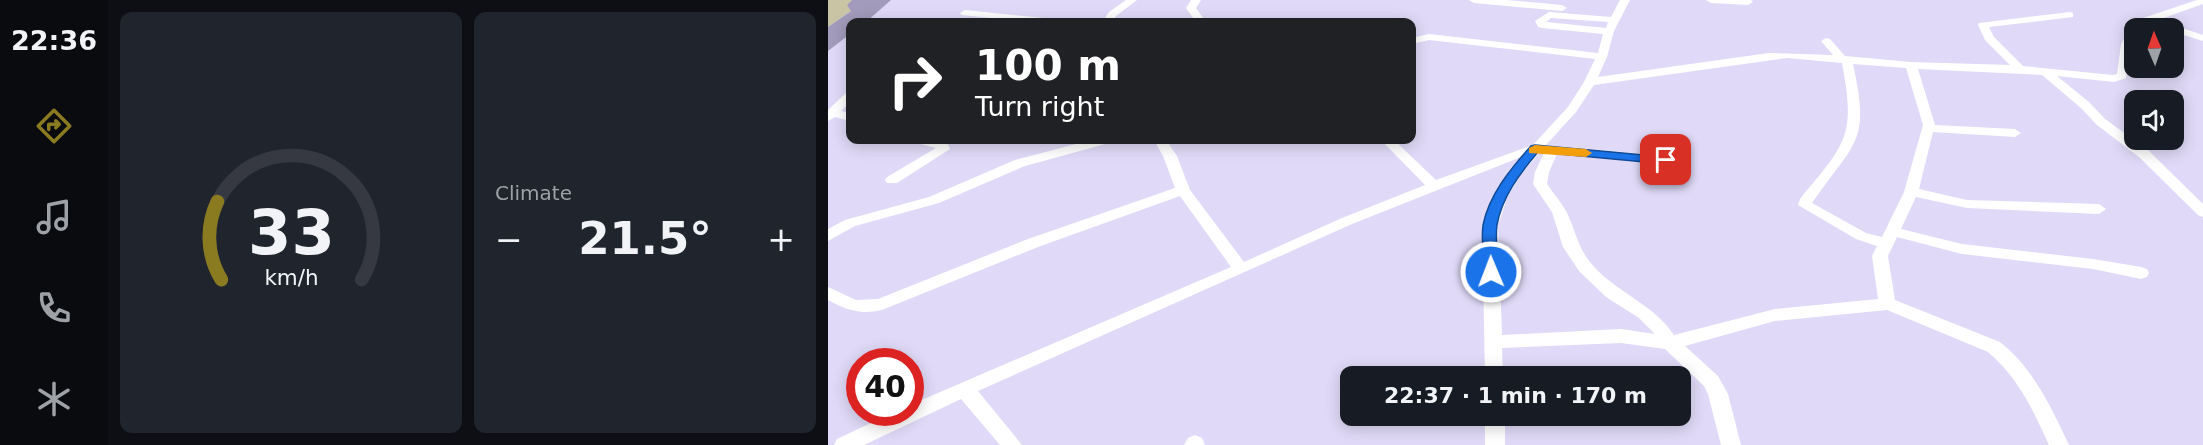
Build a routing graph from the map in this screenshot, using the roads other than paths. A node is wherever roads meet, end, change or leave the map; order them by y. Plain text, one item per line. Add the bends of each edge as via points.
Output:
1 (1132, 0) edge
2 (1196, 0) edge
3 (1474, 0) edge
4 (1711, 0) edge
5 (2203, 1) edge
6 (1525, 2) edge
7 (1748, 2) dead end
8 (965, 13) dead end
9 (2070, 15) dead end
10 (1617, 16) edge
11 (1014, 18) edge
12 (1109, 18) edge
13 (1197, 18) edge
14 (2149, 18) edge
15 (2184, 32) edge
16 (2203, 38) edge
17 (1416, 40) edge
18 (1826, 41) dead end
19 (1602, 57) junction
20 (1844, 59) junction
21 (2124, 60) edge
22 (1911, 65) junction
23 (2020, 69) junction
24 (2041, 72) junction
25 (1590, 82) junction
26 (846, 100) edge
27 (830, 115) edge
28 (846, 117) edge
29 (1928, 128) junction
30 (2015, 134) dead end
31 (938, 144) edge
32 (1073, 144) edge
33 (1162, 144) edge
34 (1391, 144) edge
35 (1057, 146) edge
36 (1543, 149) junction
37 (1666, 160) dead end
38 (892, 180) dead end
39 (1434, 186) junction
40 (1183, 190) junction
41 (1911, 192) junction
42 (2099, 209) dead end
43 (2203, 212) edge
44 (828, 236) edge
45 (1888, 237) junction
46 (1242, 269) junction
47 (2141, 273) dead end
48 (828, 293) edge
49 (1888, 304) junction
50 (1493, 342) junction
51 (1670, 343) junction
52 (1494, 366) edge
53 (964, 389) junction
54 (1495, 426) edge
55 (844, 445) edge
56 (1012, 445) edge
57 (1495, 445) edge
58 (1731, 445) edge
59 (2059, 445) edge

1 - 12 street
2 - 13 street via 1191,8
3 - 6 street
4 - 7 street
5 - 14 street
6 - 10 street
8 - 11 street
9 - 23 street via 1983,25 1989,38
10 - 10 street via 1548,26 1540,21 1549,15
10 - 19 street
15 - 16 street
17 - 19 street via 1430,37
18 - 20 street
19 - 25 street
20 - 22 street
20 - 25 street via 1769,56
20 - 45 street via 1854,96 1854,129 1844,151 1805,205 1861,236
21 - 24 street via 2120,79
22 - 23 street
22 - 29 street
23 - 24 street
24 - 43 street via 2144,154
25 - 36 street
26 - 27 street
27 - 28 street
29 - 30 street
29 - 41 street
31 - 38 street via 943,149
32 - 35 street
33 - 40 street
34 - 39 street
35 - 44 street via 934,200 860,220
36 - 37 street
36 - 39 street via 1488,164
36 - 50 street via 1515,172 1490,225
36 - 51 street via 1540,184 1559,212 1571,247 1600,282 1645,314
39 - 46 street
40 - 46 street
40 - 48 street via 1033,243 866,309
41 - 42 street via 1967,204
41 - 45 street
45 - 47 street
45 - 49 street via 1880,256
46 - 53 street
49 - 51 street via 1775,315
49 - 59 street via 1994,347 2008,357 2024,376
50 - 51 street via 1621,336
50 - 52 street
51 - 58 street via 1711,381 1719,394
53 - 55 street
53 - 56 street
54 - 57 street

